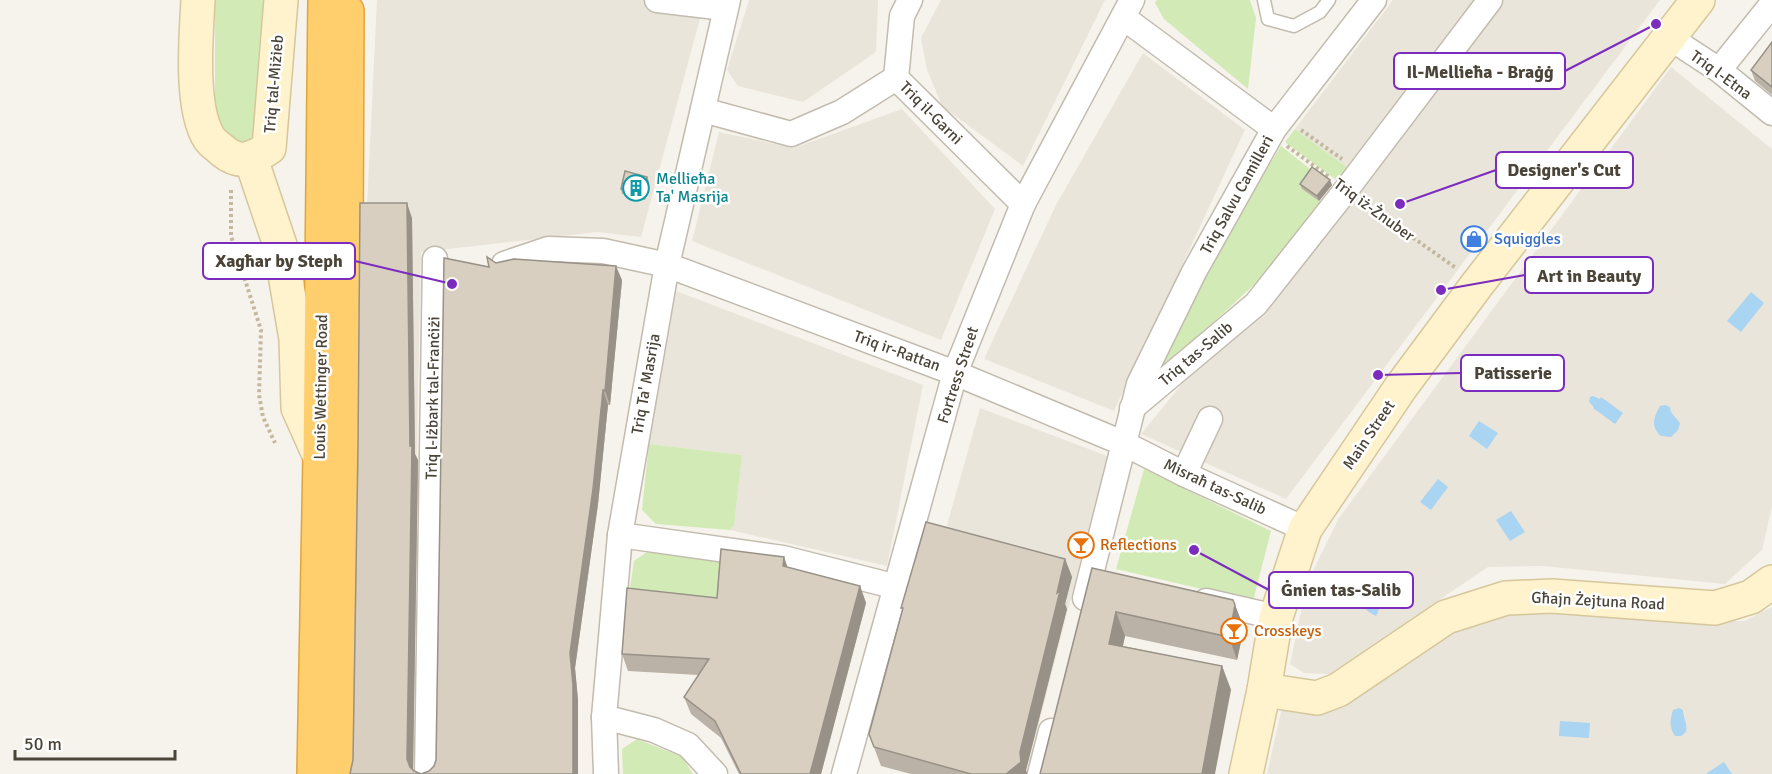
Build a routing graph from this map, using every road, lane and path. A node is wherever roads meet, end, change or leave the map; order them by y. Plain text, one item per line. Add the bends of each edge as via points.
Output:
1 (198, 0) edge
2 (281, 0) edge
3 (657, 0) edge
4 (910, 0) edge
5 (1264, 0) edge
6 (1329, 0) edge
7 (1374, 0) edge
8 (1490, 0) edge
9 (1698, 0) edge
10 (343, 3) edge
11 (727, 4) edge
12 (1772, 4) edge
13 (1128, 9) edge
14 (1670, 38) junction
15 (1719, 70) junction
16 (896, 78) junction
17 (703, 110) junction
18 (1772, 113) edge
19 (1276, 127) junction
20 (242, 158) junction
21 (1352, 181) junction
22 (1023, 204) junction
23 (435, 259) dead end
24 (504, 264) edge
25 (667, 265) junction
26 (1469, 279) junction
27 (955, 373) junction
28 (1132, 408) junction
29 (1210, 419) dead end
30 (275, 442) dead end
31 (1125, 444) junction
32 (320, 457) junction
33 (1184, 474) junction
34 (1305, 529) junction
35 (620, 535) junction
36 (1772, 582) edge
37 (897, 587) junction
38 (1184, 596) edge
39 (1276, 617) junction
40 (1079, 620) edge
41 (1264, 690) junction
42 (1057, 708) edge
43 (604, 717) junction
44 (847, 773) edge
45 (314, 774) edge
46 (340, 774) edge
47 (427, 774) edge
48 (606, 774) edge
49 (715, 774) edge
50 (1040, 774) edge
51 (1246, 774) edge

1 - 20 street via 195,65 201,117 210,140
2 - 20 street, Triq tal-Miżieb via 269,148
3 - 11 street
4 - 16 street, Triq il-Garni via 902,16
5 - 6 lane via 1268,19 1294,26 1320,12
7 - 19 street, Triq Salvu Camilleri
8 - 21 street, Triq tas-Salib
9 - 14 street, Main Street
10 - 32 highway, Louis Wettinger Road
10 - 46 highway, Louis Wettinger Road via 345,460
11 - 17 street, Triq Ta' Masrija
12 - 15 street
13 - 19 street
13 - 22 street, Fortress Street
14 - 15 street, Triq l-Etna
14 - 26 street, Main Street
15 - 18 street, Triq l-Etna
16 - 17 street via 842,112 790,134
16 - 22 street, Triq il-Garni
17 - 25 street, Triq Ta' Masrija
19 - 21 path, Triq iż-Żnuber
19 - 21 path, Triq iż-Żnuber
19 - 28 street, Triq Salvu Camilleri via 1194,272 1139,384
20 - 30 path via 231,236 261,330 259,395 263,417
20 - 32 street via 280,244 297,339 298,408
21 - 26 path, Triq iż-Żnuber
21 - 28 street, Triq tas-Salib via 1256,304
22 - 27 street, Fortress Street
23 - 47 street, Triq l-Iżbark tal-Franċiżi
24 - 25 street via 548,249 603,251
25 - 27 street, Triq ir-Rattan
25 - 35 street, Triq Ta' Masrija
26 - 34 street, Main Street
27 - 31 street, Triq ir-Rattan
27 - 37 street, Fortress Street
28 - 31 street
29 - 33 street
31 - 33 street, Misraħ tas-Salib
31 - 40 street via 1102,578
32 - 45 highway, Louis Wettinger Road
33 - 34 street, Misraħ tas-Salib
34 - 39 street, Main Street
35 - 37 street via 783,558
35 - 43 street, Triq Ta' Masrija
36 - 41 street, Għajn Żejtuna Road via 1751,597 1715,608 1552,596 1506,598 1446,617 1338,690 1317,698
37 - 44 street, Fortress Street
38 - 39 street
39 - 41 street, Main Street
41 - 51 street, Main Street
42 - 50 street
43 - 48 street, Triq Ta' Masrija
43 - 49 street via 654,730 688,745

